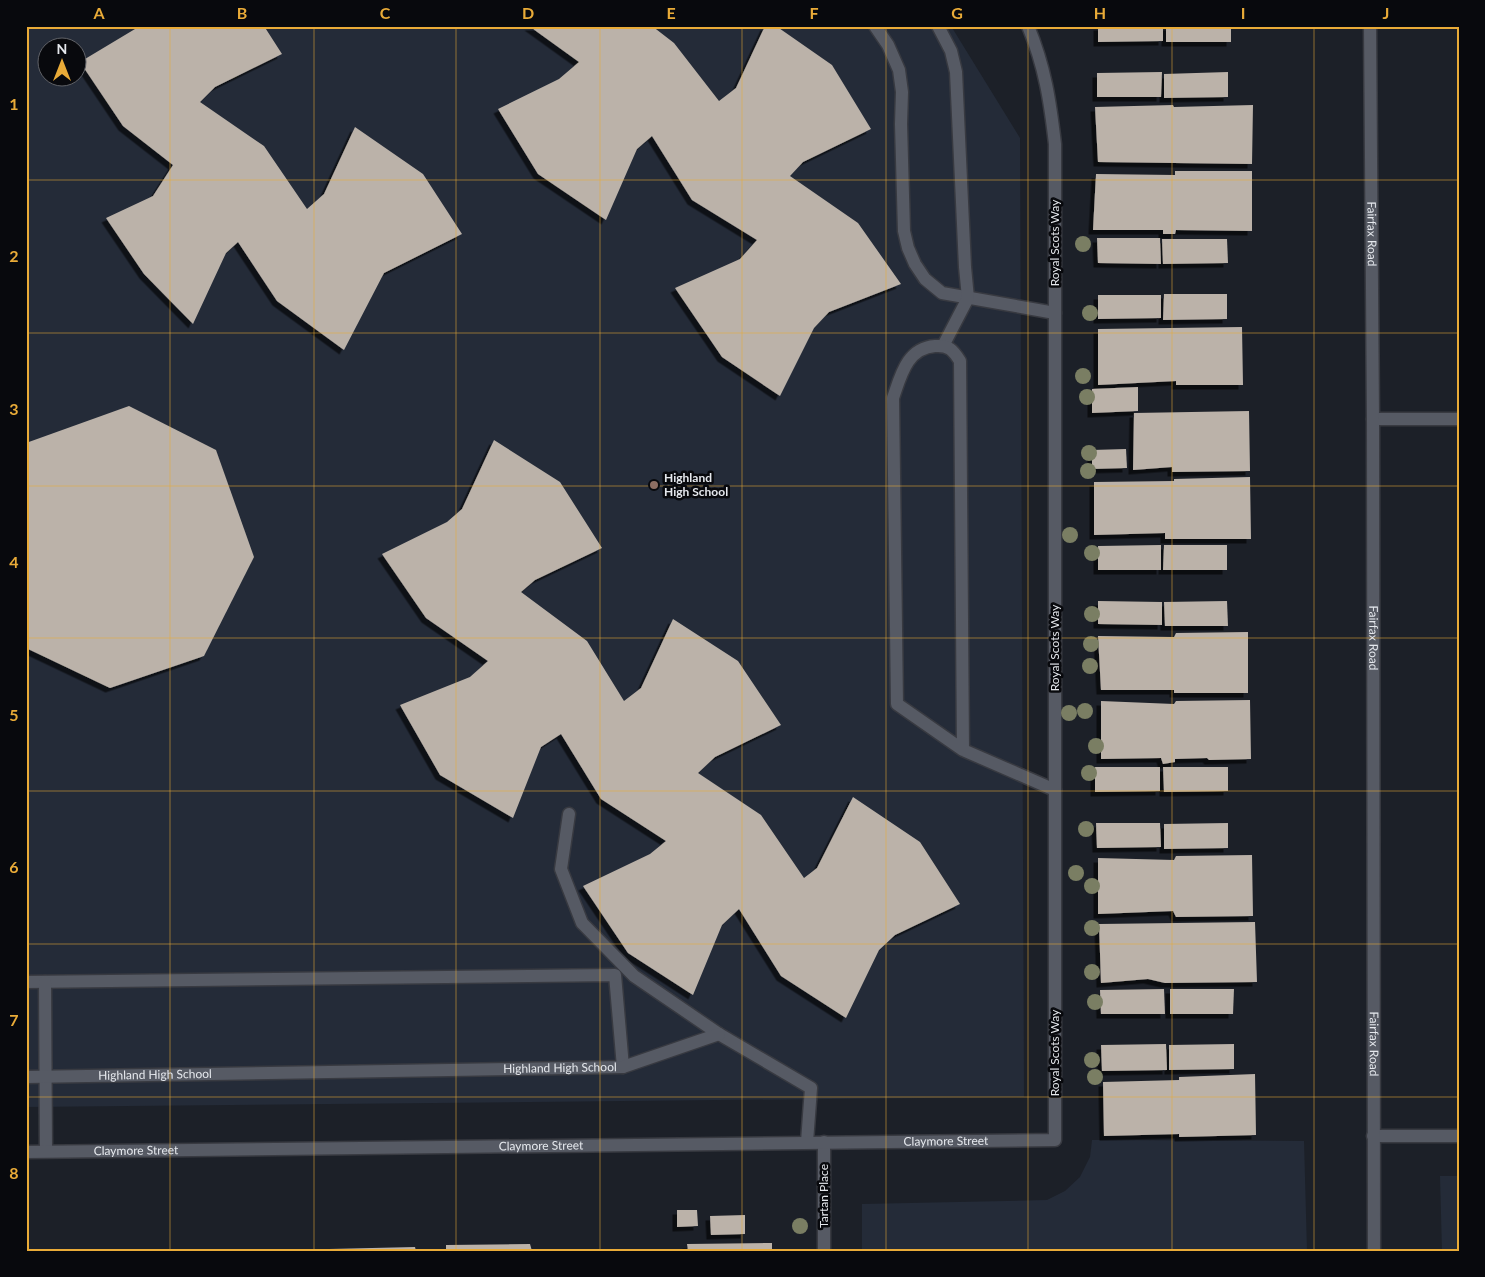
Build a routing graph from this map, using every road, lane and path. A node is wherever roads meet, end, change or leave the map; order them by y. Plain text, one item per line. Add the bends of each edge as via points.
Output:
1 (875, 26) edge
2 (938, 26) edge
3 (1028, 26) edge
4 (1370, 26) edge
5 (968, 298) junction
6 (1055, 313) junction
7 (943, 346) junction
8 (1373, 419) junction
9 (1459, 419) edge
10 (963, 750) junction
11 (1055, 790) junction
12 (568, 814) dead end
13 (615, 975) junction
14 (634, 976) junction
15 (26, 982) edge
16 (45, 982) junction
17 (719, 1034) junction
18 (623, 1067) junction
19 (26, 1077) edge
20 (46, 1077) junction
21 (1373, 1136) junction
22 (1459, 1136) edge
23 (1055, 1140) joint
24 (807, 1142) junction
25 (824, 1142) junction
26 (26, 1152) edge
27 (46, 1152) junction
28 (824, 1251) edge
29 (1374, 1251) edge

1 - 5 street via 899,70 904,231 908,248 930,284 942,293
2 - 5 street via 951,51 956,72
3 - 6 street, Royal Scots Way via 1050,97 1055,156
4 - 8 street, Fairfax Road
5 - 6 street
5 - 7 street
6 - 11 street, Royal Scots Way
7 - 10 street via 953,350 960,362
7 - 10 street via 928,346 912,355 893,398 897,704
8 - 9 street
8 - 21 street, Fairfax Road
10 - 11 street
11 - 23 street, Royal Scots Way
12 - 14 street via 561,869 582,923
13 - 14 street
13 - 16 street
13 - 18 street, Highland High School
14 - 17 street
15 - 16 street
16 - 20 street
17 - 18 street
17 - 24 street via 811,1088
18 - 20 street, Highland High School
19 - 20 street, Highland High School
20 - 27 street
21 - 22 street
21 - 29 street, Fairfax Road
23 - 25 street, Claymore Street
24 - 25 street, Claymore Street
24 - 27 street, Claymore Street
25 - 28 street, Tartan Place
26 - 27 street, Claymore Street

